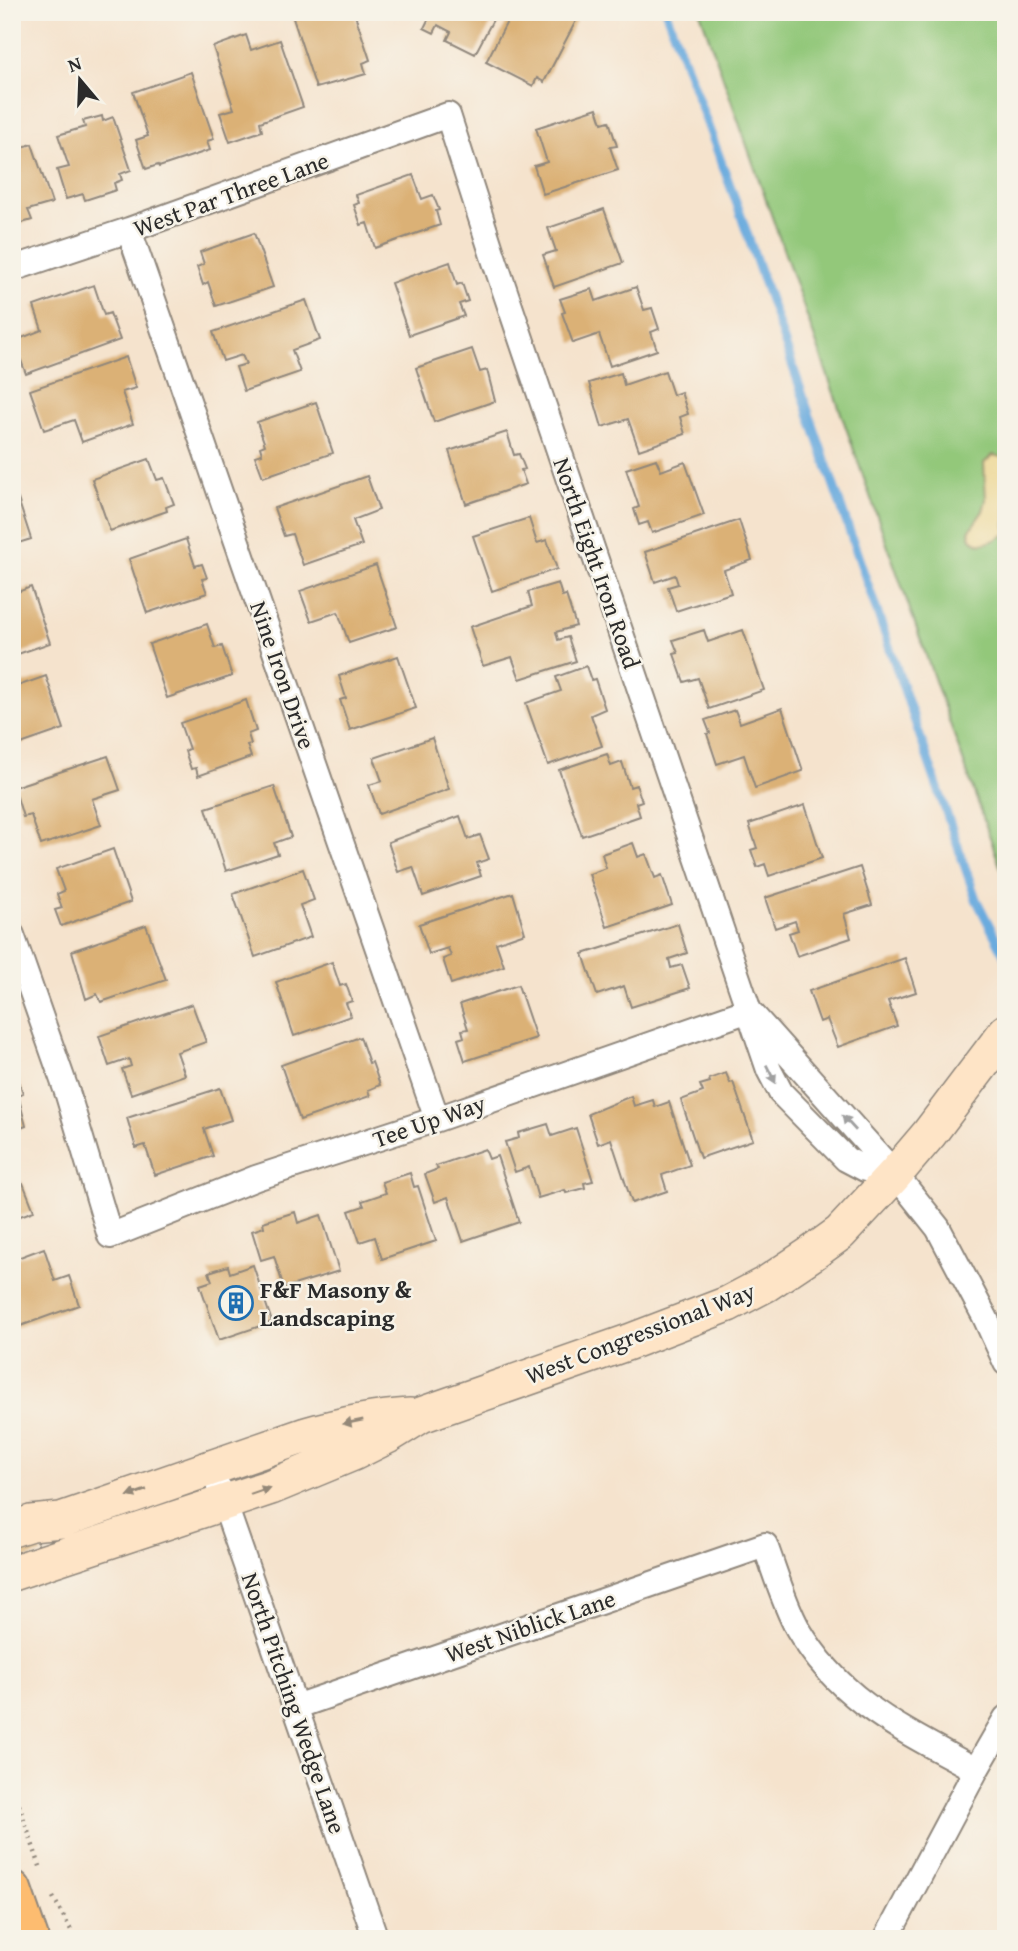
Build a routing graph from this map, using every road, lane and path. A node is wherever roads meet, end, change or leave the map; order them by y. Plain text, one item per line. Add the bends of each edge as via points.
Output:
1 (448, 116) joint
2 (129, 230) junction
3 (12, 269) edge
4 (12, 935) edge
5 (748, 1010) junction
6 (1006, 1032) edge
7 (437, 1119) junction
8 (895, 1174) junction
9 (1006, 1363) edge
10 (421, 1415) junction
11 (212, 1467) junction
12 (224, 1503) junction
13 (61, 1520) junction
14 (12, 1529) edge
15 (88, 1549) junction
16 (12, 1573) edge
17 (12, 1597) edge
18 (295, 1707) junction
19 (1006, 1718) edge
20 (975, 1770) junction
21 (12, 1785) edge
22 (28, 1883) edge
23 (51, 1892) dead end
24 (29, 1939) edge
25 (76, 1939) edge
26 (376, 1939) edge
27 (886, 1939) edge

1 - 2 street, West Par Three Lane
1 - 5 street, North Eight Iron Road
2 - 3 street, West Par Three Lane
2 - 7 street, Nine Iron Drive
4 - 7 street, Tee Up Way via 110,1236 256,1178
5 - 7 street, Tee Up Way
5 - 8 street, North Eight Iron Road
6 - 8 street, West Congressional Way
8 - 9 street, North Eight Iron Road via 938,1228
8 - 10 street, West Congressional Way via 840,1233 728,1304
10 -> 11 street, West Congressional Way via 341,1425
12 -> 10 street, West Congressional Way via 353,1454
11 - 12 street, North Pitching Wedge Lane
11 -> 13 street, West Congressional Way
12 - 15 street, West Congressional Way
12 - 18 street, North Pitching Wedge Lane
13 - 14 street, West Congressional Way
13 - 15 street
15 - 16 street, West Congressional Way
15 - 17 street, West Congressional Way via 52,1581
18 - 20 street, West Niblick Lane via 765,1545 797,1627 836,1681 876,1714
18 - 26 street, North Pitching Wedge Lane
19 - 20 street
20 - 27 street
21 - 22 path
22 - 24 main road
23 - 25 path

